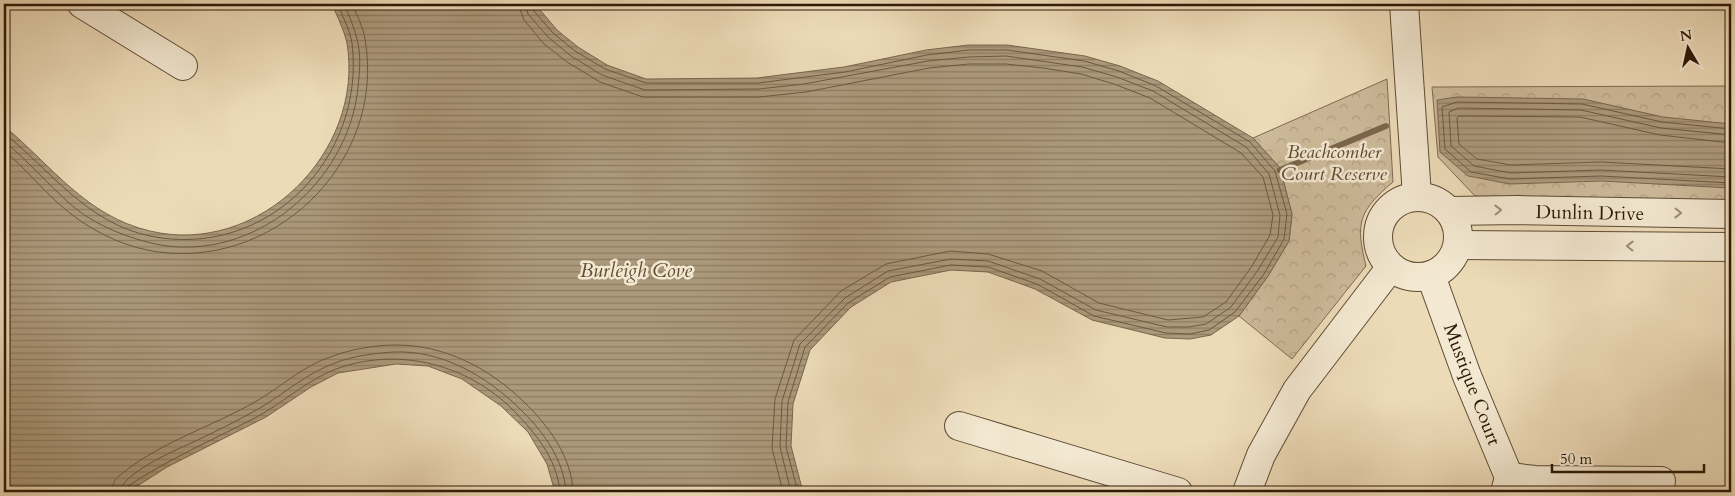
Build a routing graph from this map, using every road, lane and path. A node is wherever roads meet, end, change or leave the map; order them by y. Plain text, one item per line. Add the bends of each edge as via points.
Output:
1 (82, 4) edge
2 (1404, 4) edge
3 (183, 66) dead end
4 (1417, 196) junction
5 (1450, 211) junction
6 (1731, 214) edge
7 (1458, 245) junction
8 (1731, 247) edge
9 (1391, 267) junction
10 (1431, 276) junction
11 (959, 426) dead end
12 (1661, 481) dead end
13 (1507, 485) edge
14 (1178, 492) edge
15 (1247, 492) edge

1 - 3 street
2 - 4 street
4 - 5 street via 1435,200
4 - 9 street via 1394,204 1380,223 1378,247
5 -> 6 street, Dunlin Drive
5 - 7 street via 1456,221
8 -> 7 street, Dunlin Drive
7 - 10 street via 1449,264
9 - 10 street via 1410,277
9 - 15 street via 1297,390 1261,455
10 - 13 street, Mustique Court
11 - 14 street
12 - 13 street via 1535,480

